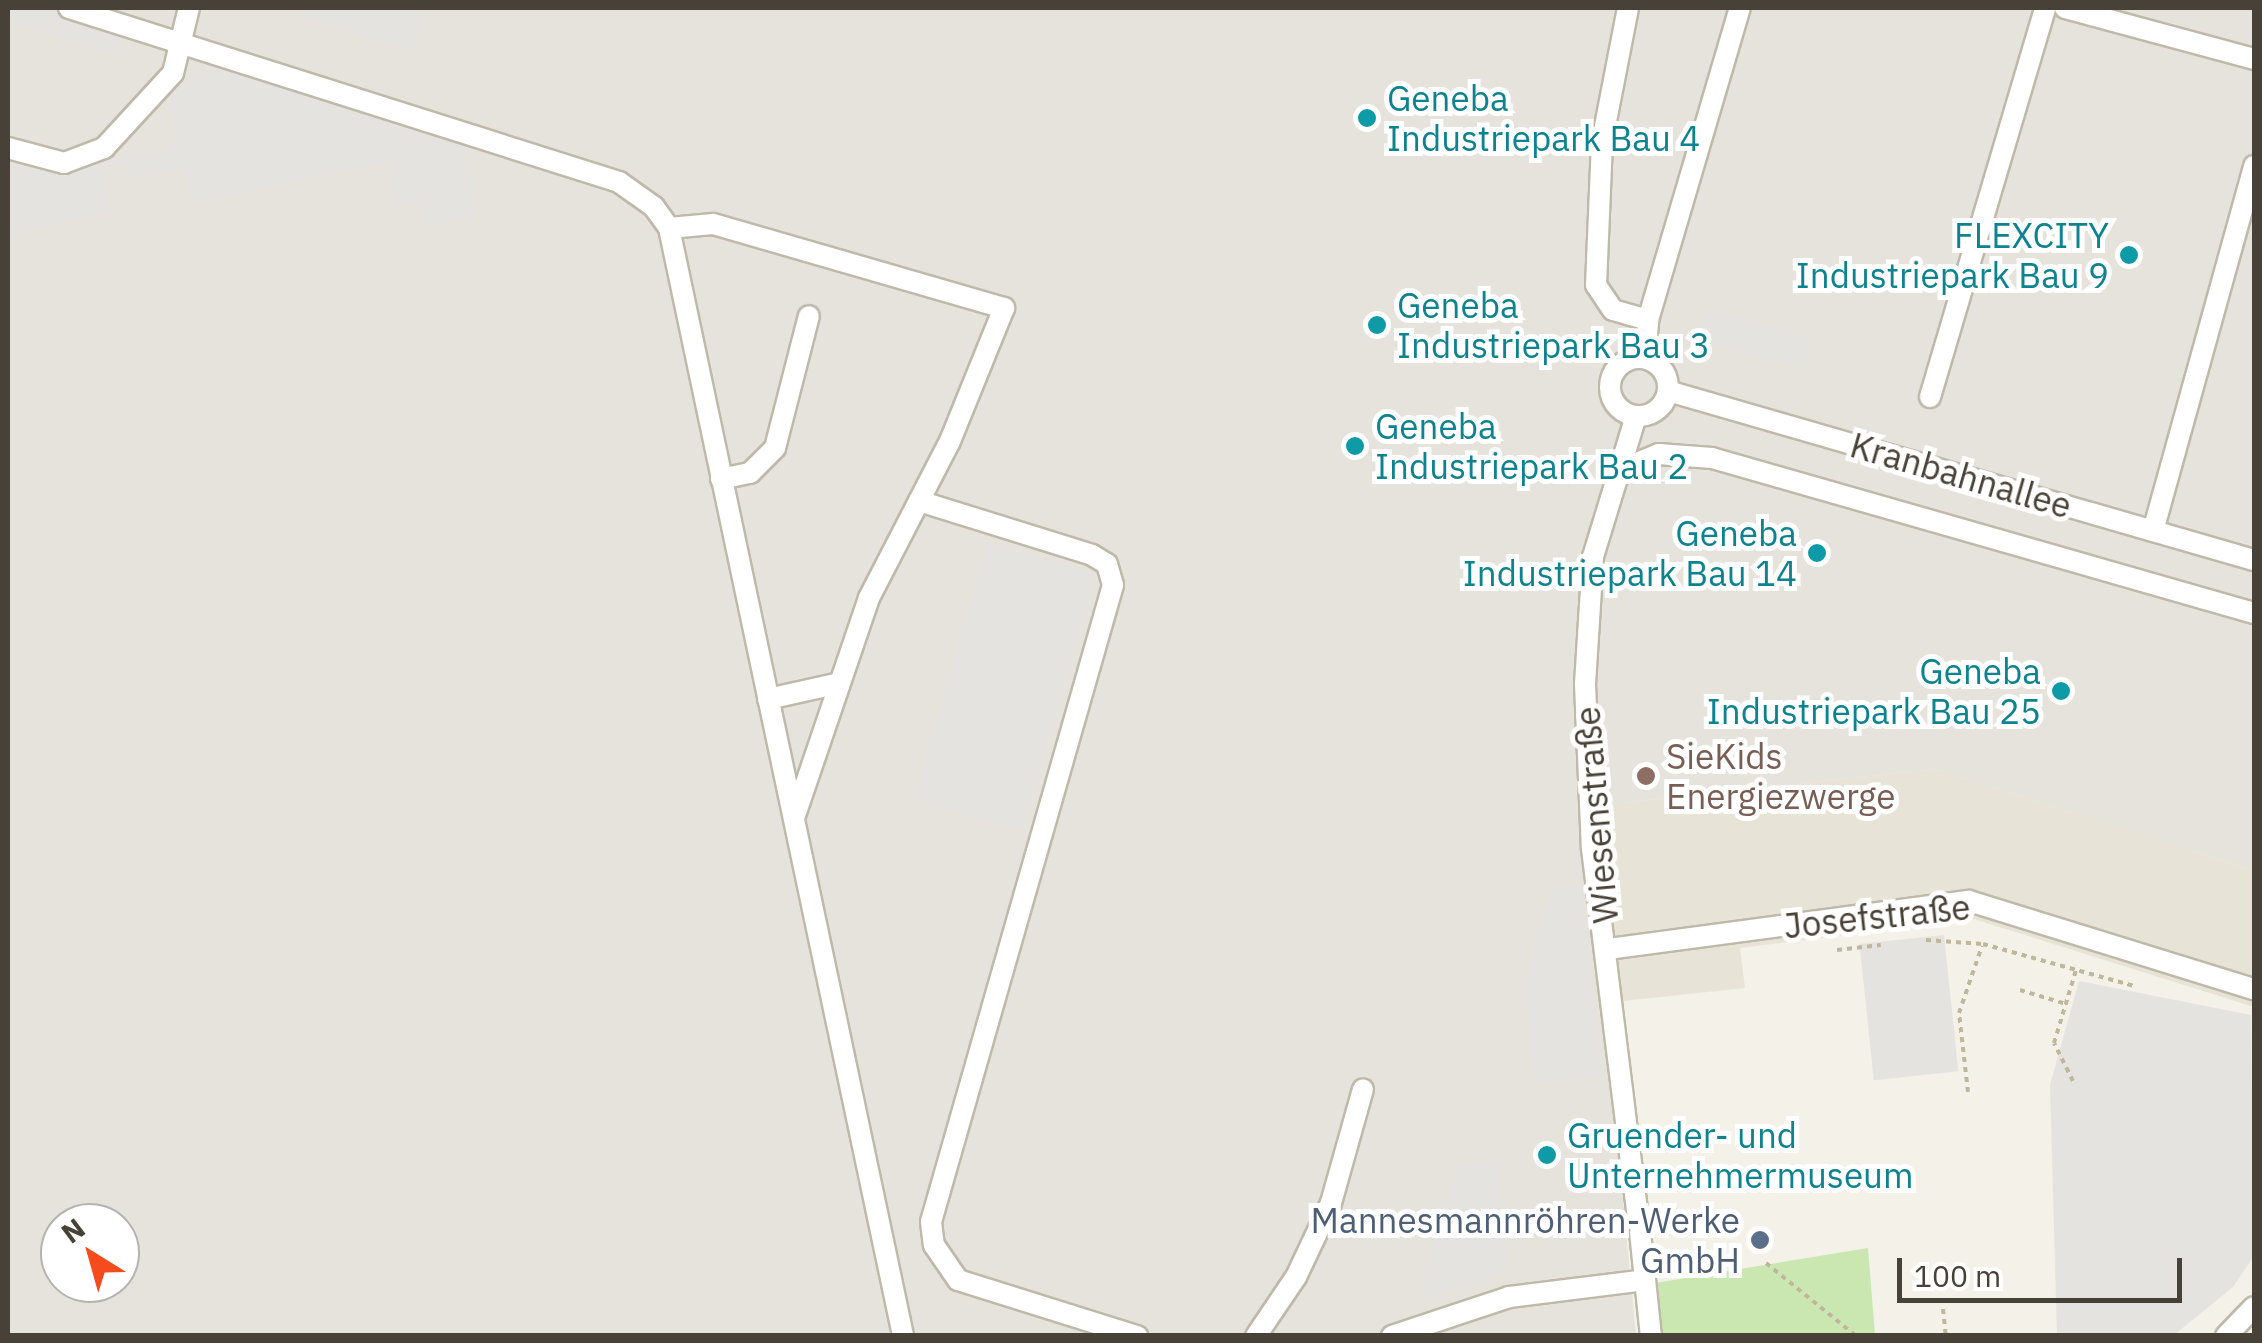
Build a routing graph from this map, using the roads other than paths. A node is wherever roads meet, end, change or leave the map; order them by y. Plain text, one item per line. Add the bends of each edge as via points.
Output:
1 (69, 8) edge
2 (189, 8) edge
3 (1628, 8) edge
4 (1740, 8) edge
5 (2045, 8) edge
6 (2065, 8) edge
7 (179, 41) junction
8 (2254, 59) edge
9 (8, 148) edge
10 (2254, 166) edge
11 (669, 228) junction
12 (808, 316) dead end
13 (1648, 320) junction
14 (1645, 358) junction
15 (1668, 391) junction
16 (1930, 397) dead end
17 (1636, 416) junction
18 (1620, 470) junction
19 (721, 480) junction
20 (919, 501) junction
21 (2153, 530) junction
22 (2254, 560) edge
23 (2254, 612) edge
24 (835, 684) junction
25 (768, 699) junction
26 (794, 817) junction
27 (1608, 949) junction
28 (2254, 989) edge
29 (1363, 1088) dead end
30 (1645, 1280) junction
31 (2254, 1307) edge
32 (903, 1336) edge
33 (1137, 1336) edge
34 (1256, 1336) edge
35 (1392, 1336) edge
36 (1652, 1336) edge
37 (2226, 1336) edge

1 - 7 street
2 - 7 street
3 - 13 street via 1602,142 1596,285 1613,310
4 - 13 street
5 - 16 street
6 - 8 street
7 - 9 street via 165,84 95,154 64,163
7 - 11 street via 619,182 654,207
10 - 21 street
11 - 19 street
11 - 20 street via 713,224 1004,308
12 - 19 street via 775,448 750,473
13 - 14 street
14 - 15 street via 1662,368
14 - 17 street via 1620,365 1610,383 1614,402
15 - 17 street via 1654,412
15 - 21 street, Kranbahnallee
17 - 18 street, Wiesenstraße
18 - 23 street via 1659,454 1712,458
18 - 27 street, Wiesenstraße via 1586,598 1592,849
19 - 25 street
20 - 24 street
20 - 33 street via 1092,555 1107,564 1113,584 931,1222 934,1245 958,1280
21 - 22 street, Kranbahnallee
24 - 25 street
24 - 26 street
25 - 26 street
26 - 32 street
27 - 28 street, Josefstraße via 1970,901
27 - 30 street, Wiesenstraße
29 - 34 street via 1331,1203 1296,1278
30 - 35 street via 1509,1297
30 - 36 street, Wiesenstraße
31 - 37 street

